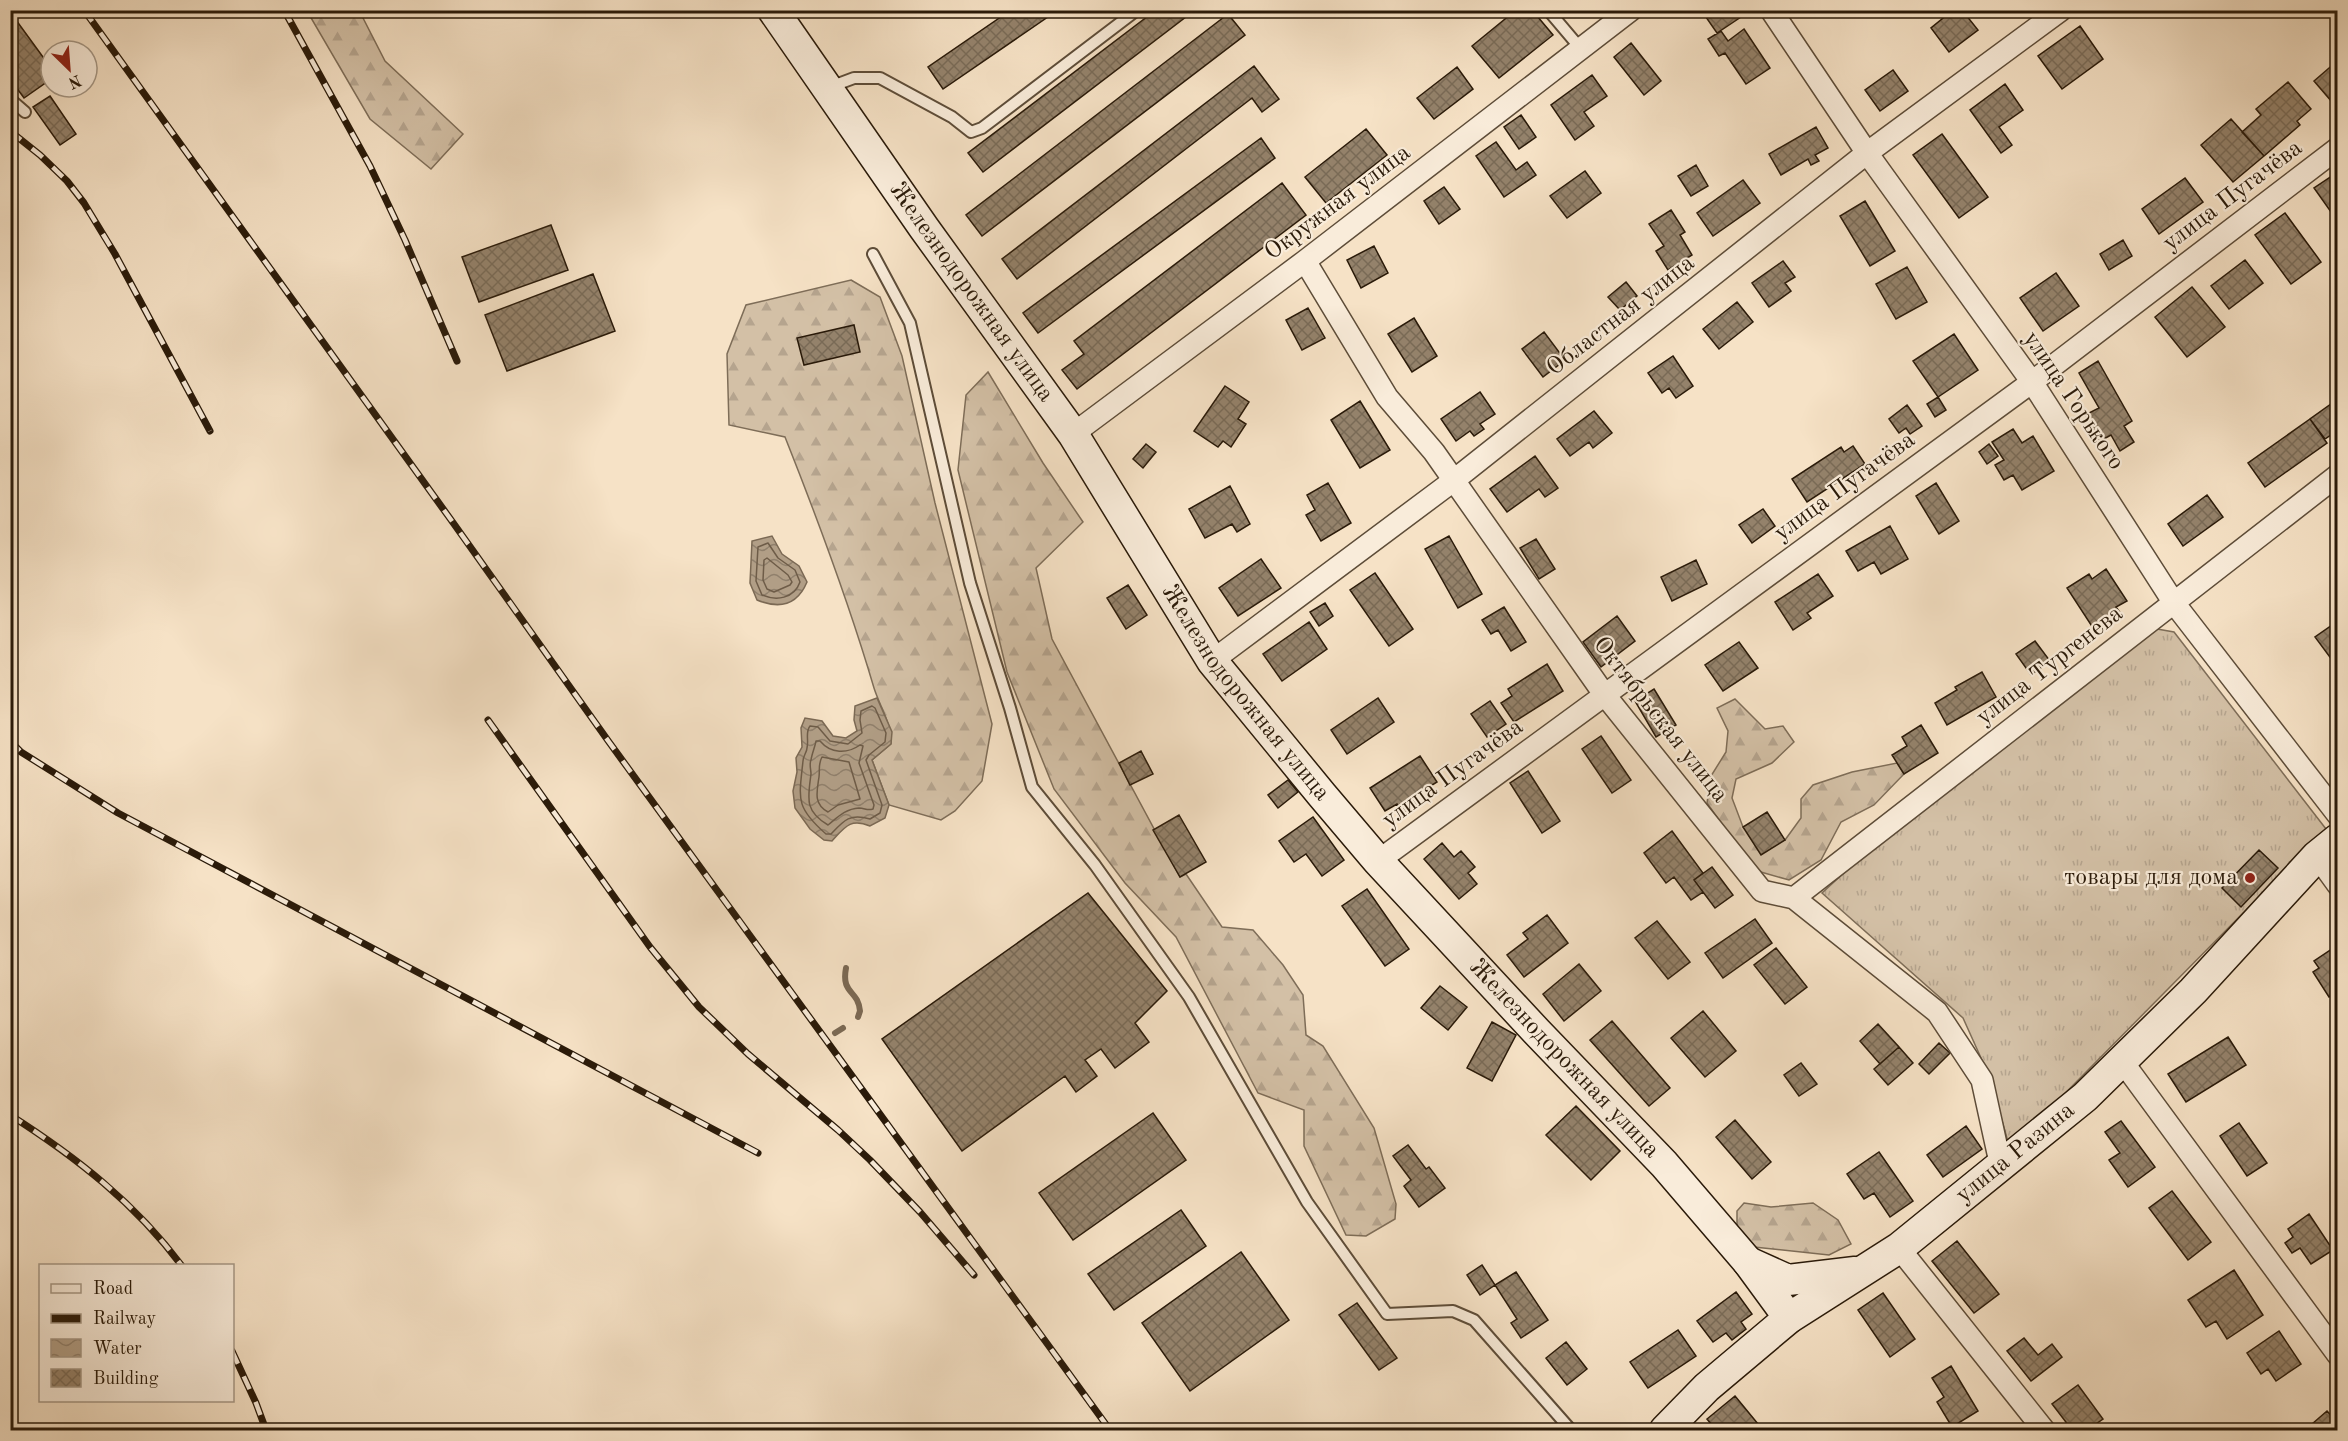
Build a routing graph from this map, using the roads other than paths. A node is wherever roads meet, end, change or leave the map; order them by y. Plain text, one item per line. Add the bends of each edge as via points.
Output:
1 (773, 10) edge
2 (1137, 10) edge
3 (1548, 10) edge
4 (1631, 10) edge
5 (1771, 10) edge
6 (2061, 10) edge
7 (1581, 49) junction
8 (827, 88) junction
9 (10, 99) edge
10 (25, 112) dead end
11 (2337, 148) edge
12 (1867, 153) junction
13 (873, 254) dead end
14 (1305, 261) junction
15 (2032, 382) junction
16 (1073, 434) junction
17 (2337, 475) edge
18 (1453, 481) junction
19 (2174, 603) junction
20 (1212, 661) junction
21 (1604, 694) junction
22 (2337, 815) edge
23 (2327, 847) edge
24 (1378, 861) junction
25 (2337, 885) edge
26 (1794, 898) junction
27 (2122, 1061) junction
28 (2001, 1167) junction
29 (1899, 1248) junction
30 (1748, 1262) junction
31 (1862, 1271) junction
32 (1789, 1318) junction
33 (2337, 1355) edge
34 (1571, 1431) edge
35 (1665, 1431) edge
36 (2044, 1431) edge

1 - 8 street, Железнодорожная улица
2 - 8 lane via 982,128 971,132 880,78 854,78
3 - 7 lane
4 - 7 street, Окружная улица
5 - 12 street, улица Горького
6 - 12 street, Областная улица
7 - 14 street, Окружная улица
8 - 16 street, Железнодорожная улица
9 - 10 lane
11 - 15 street, улица Пугачёва
12 - 15 street, улица Горького
12 - 18 street, Областная улица
13 - 34 lane via 910,323 970,584 1032,787 1095,865 1189,997 1307,1202 1387,1314 1453,1311 1474,1320
14 - 16 street, Окружная улица
14 - 18 street, Октябрьская улица via 1387,397
15 - 19 street, улица Горького
15 - 21 street, улица Пугачёва
16 - 20 street, Железнодорожная улица
17 - 19 street, улица Тургенева
18 - 20 street, Областная улица
18 - 21 street, Октябрьская улица
19 - 22 street, улица Горького
19 - 26 street, улица Тургенева
20 - 24 street, Железнодорожная улица
21 - 24 street, улица Пугачёва
21 - 26 street, Октябрьская улица via 1762,891
23 - 25 street
23 - 27 street, улица Разина
24 - 30 street, Железнодорожная улица via 1664,1164
26 - 28 street, Октябрьская улица via 1937,1012 1982,1080
27 - 28 street, улица Разина
27 - 33 street
28 - 29 street, улица Разина
29 - 31 street, улица Разина
29 - 36 street
30 - 31 street via 1788,1280
30 - 32 street, Железнодорожная улица
31 - 32 street, улица Разина
32 - 35 street, улица Разина via 1707,1387

